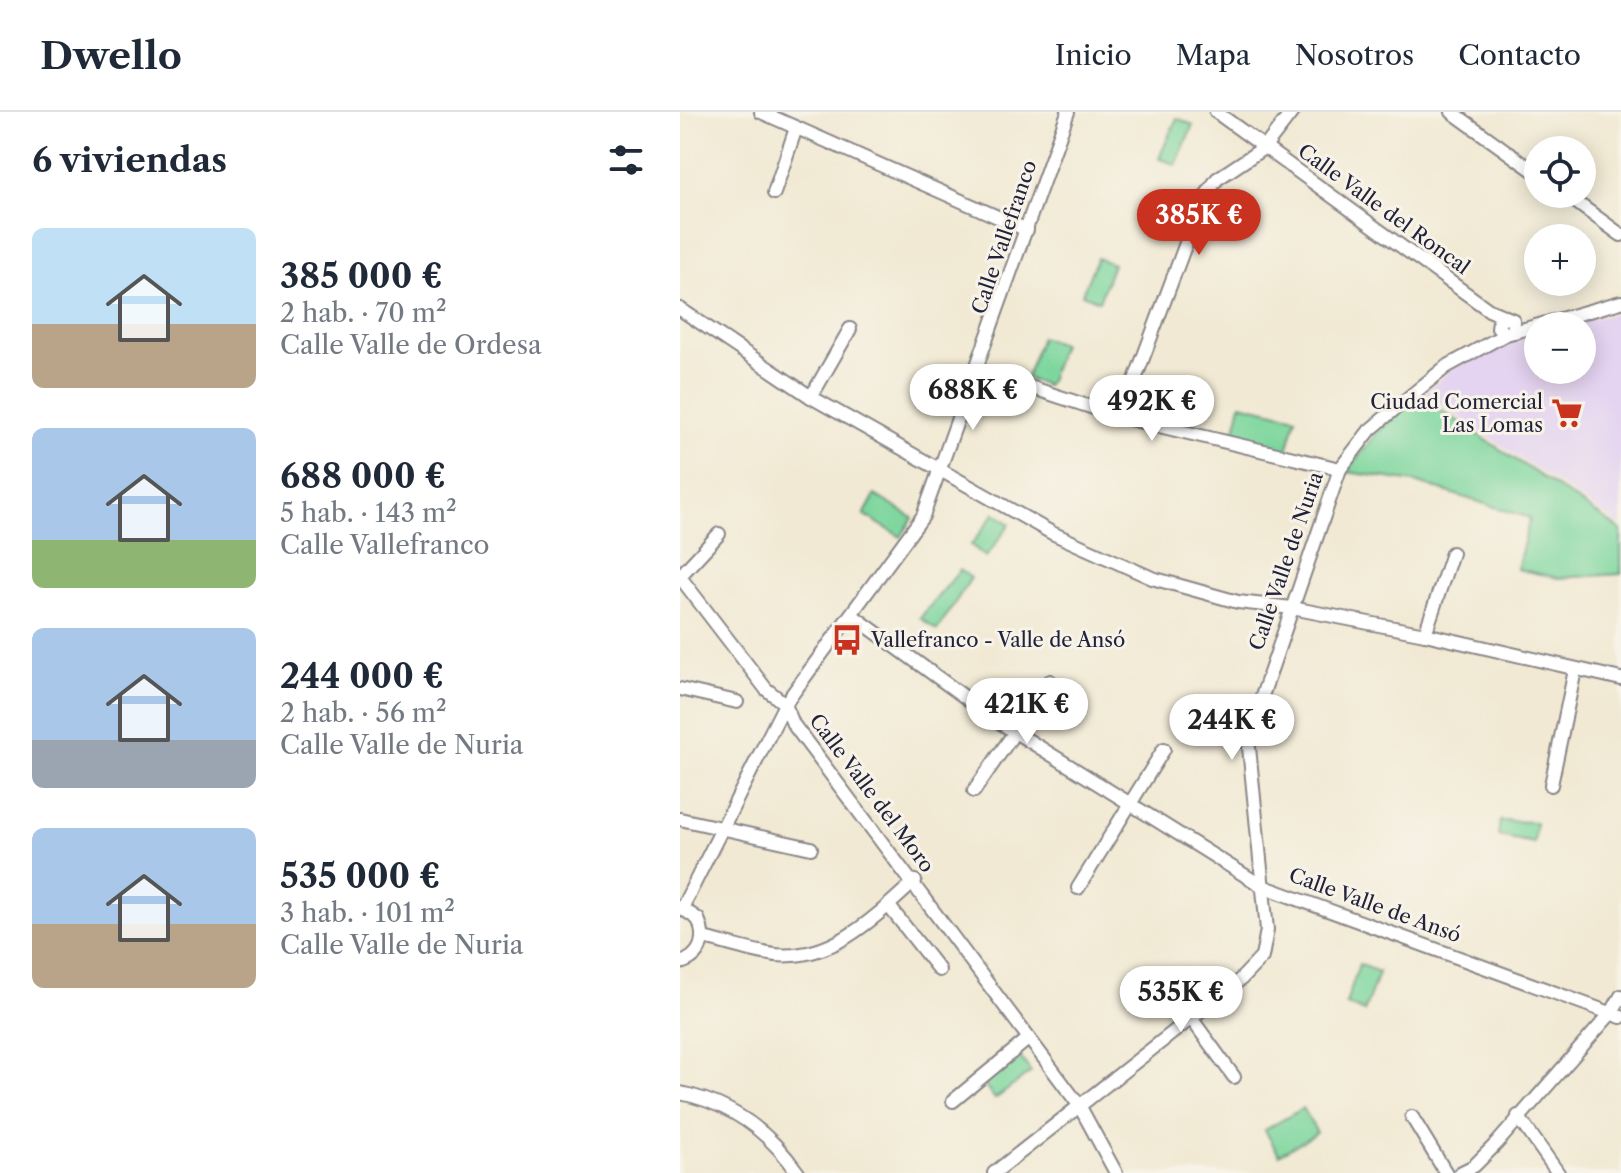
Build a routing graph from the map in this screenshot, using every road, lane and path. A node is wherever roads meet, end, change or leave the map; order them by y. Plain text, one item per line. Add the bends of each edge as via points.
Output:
1 (1068, 112) edge
2 (1216, 112) edge
3 (1292, 112) edge
4 (1452, 112) edge
5 (768, 113) edge
6 (796, 128) junction
7 (1265, 147) junction
8 (1524, 164) edge
9 (774, 193) dead end
10 (1584, 208) edge
11 (1027, 230) junction
12 (1621, 235) edge
13 (1621, 302) edge
14 (680, 309) edge
15 (1506, 326) junction
16 (850, 329) dead end
17 (978, 370) junction
18 (811, 397) junction
19 (1121, 417) junction
20 (940, 467) junction
21 (1340, 469) junction
22 (719, 534) dead end
23 (1452, 553) dead end
24 (680, 576) edge
25 (1292, 608) junction
26 (852, 615) junction
27 (1425, 634) junction
28 (1575, 670) junction
29 (1621, 679) edge
30 (1050, 681) dead end
31 (680, 689) edge
32 (737, 702) dead end
33 (785, 704) junction
34 (1015, 732) junction
35 (1164, 749) dead end
36 (1551, 785) dead end
37 (974, 791) dead end
38 (1128, 806) junction
39 (680, 819) edge
40 (722, 829) junction
41 (811, 848) dead end
42 (915, 881) junction
43 (1262, 886) junction
44 (1078, 888) dead end
45 (888, 905) junction
46 (681, 908) edge
47 (703, 938) junction
48 (680, 963) edge
49 (939, 970) dead end
50 (1147, 975) dead end
51 (1621, 996) edge
52 (1616, 1014) edge
53 (1191, 1018) junction
54 (1028, 1039) junction
55 (1234, 1077) dead end
56 (680, 1093) edge
57 (953, 1101) dead end
58 (1079, 1105) junction
59 (1518, 1116) junction
60 (1412, 1117) dead end
61 (798, 1173) edge
62 (994, 1173) edge
63 (1116, 1173) edge
64 (1446, 1173) edge
65 (1460, 1173) edge
66 (1558, 1173) edge

1 - 11 street, Calle Vallefranco
2 - 7 street, Calle Valle del Roncal
3 - 7 street
4 - 8 street
5 - 6 street
6 - 9 street
6 - 11 street
7 - 15 street, Calle Valle del Roncal
7 - 19 street via 1217,179 1201,203
10 - 12 street
11 - 17 street, Calle Vallefranco
13 - 15 street
14 - 18 street
15 - 21 street, Calle Valle de Nuria via 1370,430
16 - 18 street
17 - 19 street
17 - 20 street, Calle Vallefranco
18 - 20 street
19 - 21 street
20 - 25 street via 1052,533 1152,578 1238,602
20 - 26 street, Calle Vallefranco via 923,516
21 - 25 street, Calle Valle de Nuria
22 - 24 street, Calle Valle del Moro
23 - 27 street
24 - 33 street, Calle Valle del Moro via 766,689
25 - 27 street
25 - 43 street, Calle Valle de Nuria via 1248,737
26 - 33 street, Calle Vallefranco
26 - 34 street, Calle Valle de Ansó
27 - 28 street
28 - 29 street
28 - 36 street
30 - 34 street
31 - 32 street
33 - 40 street, Calle Vallefranco
33 - 42 street, Calle Valle del Moro via 793,724
34 - 37 street
34 - 38 street, Calle Valle de Ansó
35 - 38 street
38 - 43 street, Calle Valle de Ansó
38 - 44 street
39 - 40 street
40 - 41 street
40 - 46 street, Calle Vallefranco
42 - 45 street
42 - 54 street, Calle Valle del Moro
43 - 52 street, Calle Valle de Ansó
43 - 53 street, Calle Valle de Nuria via 1267,930 1262,957
45 - 47 street via 837,945 801,955 775,955
45 - 49 street
46 - 47 street via 698,919
47 - 48 street via 698,952
50 - 53 street
51 - 52 street
52 - 59 street
53 - 55 street
53 - 58 street, Calle Valle de Nuria
54 - 57 street
54 - 58 street, Calle Valle del Moro
56 - 61 street via 718,1104 755,1125 782,1149
58 - 62 street, Calle Valle de Nuria
58 - 63 street, Calle Valle del Moro
59 - 65 street via 1474,1166
59 - 66 street
60 - 64 street

